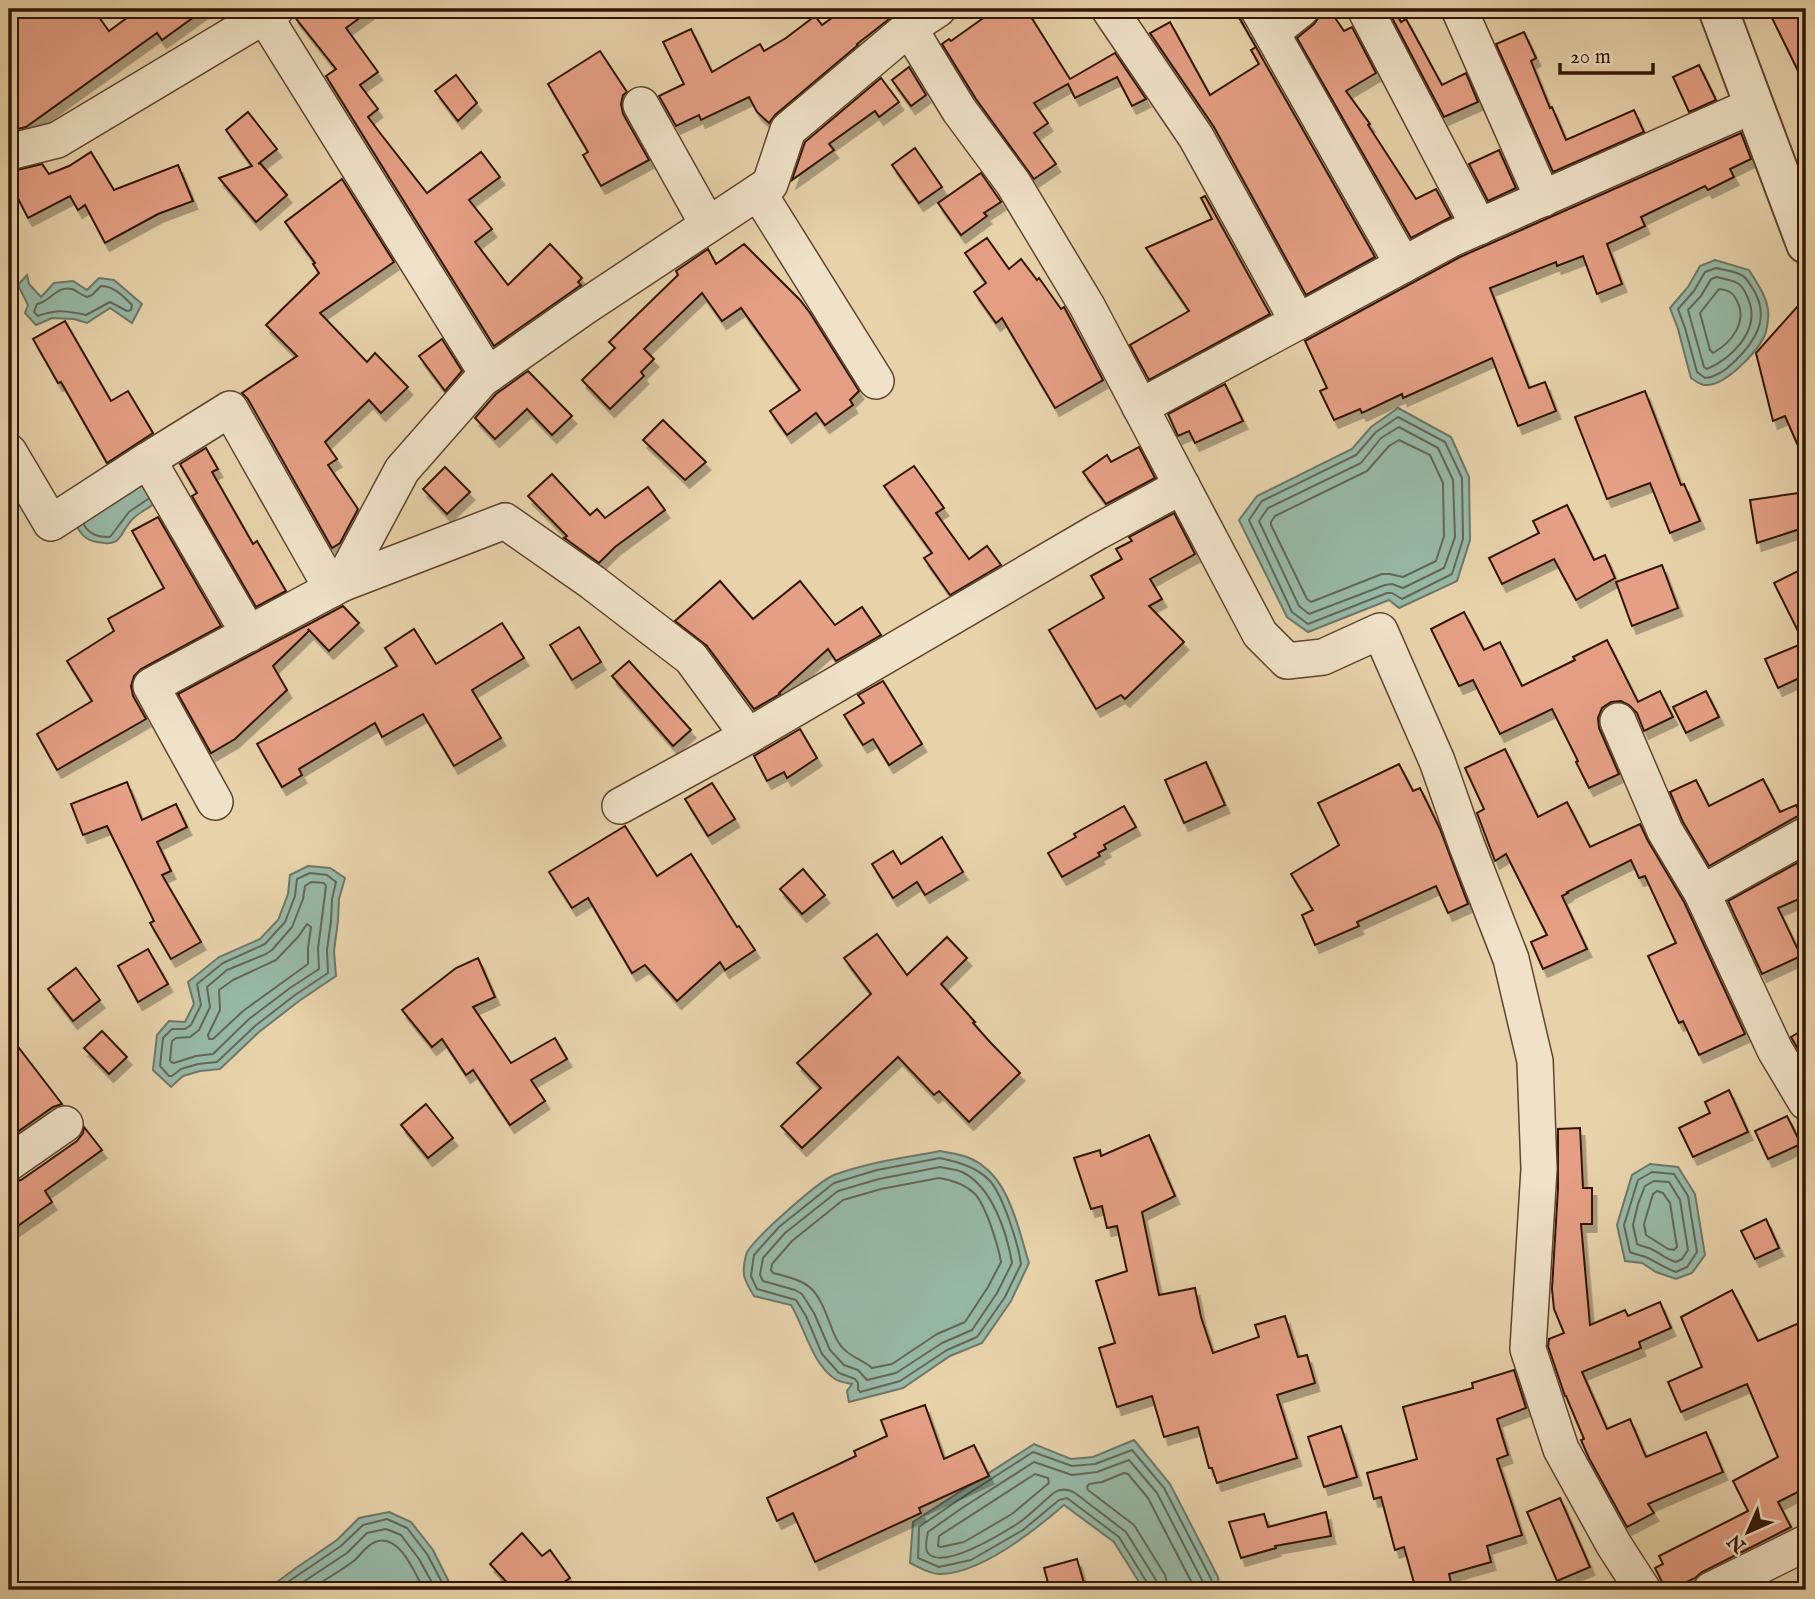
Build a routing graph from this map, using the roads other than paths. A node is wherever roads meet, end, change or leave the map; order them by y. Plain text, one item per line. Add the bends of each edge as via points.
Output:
1 (938, 9) edge
2 (1109, 9) edge
3 (1301, 9) edge
4 (1365, 9) edge
5 (1459, 9) edge
6 (1718, 9) edge
7 (266, 11) edge
8 (1265, 21) edge
9 (909, 28) junction
10 (641, 105) dead end
11 (1754, 105) junction
12 (9, 152) edge
13 (758, 192) junction
14 (1543, 199) junction
15 (708, 225) junction
16 (1479, 227) junction
17 (1806, 244) edge
18 (1403, 265) junction
19 (1298, 322) junction
20 (488, 375) junction
21 (876, 381) dead end
22 (1140, 407) junction
23 (9, 452) edge
24 (148, 460) junction
25 (1182, 486) junction
26 (337, 586) junction
27 (249, 634) junction
28 (1618, 721) dead end
29 (748, 736) junction
30 (215, 802) dead end
31 (620, 806) dead end
32 (1806, 835) edge
33 (1702, 893) junction
34 (1806, 1102) edge
35 (65, 1124) dead end
36 (9, 1163) edge
37 (1806, 1543) edge
38 (1643, 1590) edge
39 (1712, 1590) edge

1 - 9 street
2 - 19 street via 1196,137
3 - 8 street
4 - 16 street
5 - 14 street
6 - 11 street
7 - 12 street via 57,140
7 - 20 street
8 - 18 street
9 - 13 street via 788,130 771,184
9 - 22 street via 959,110 1013,183 1087,306
10 - 15 street
11 - 14 street
11 - 17 street
13 - 15 street
13 - 21 street
14 - 16 street
15 - 20 street
16 - 18 street
18 - 19 street
19 - 22 street
20 - 26 street via 402,470
22 - 25 street
23 - 24 street via 51,523
24 - 26 street via 230,409
24 - 27 street
25 - 29 street
25 - 38 street via 1260,634 1287,661 1323,657 1380,631 1437,761 1510,959 1535,1061 1539,1169 1528,1349 1560,1449
26 - 27 street
26 - 29 street via 505,521 691,658
27 - 30 street via 151,686
28 - 33 street via 1665,831
29 - 31 street
32 - 33 street
33 - 34 street via 1775,1051
35 - 36 street
37 - 39 street

